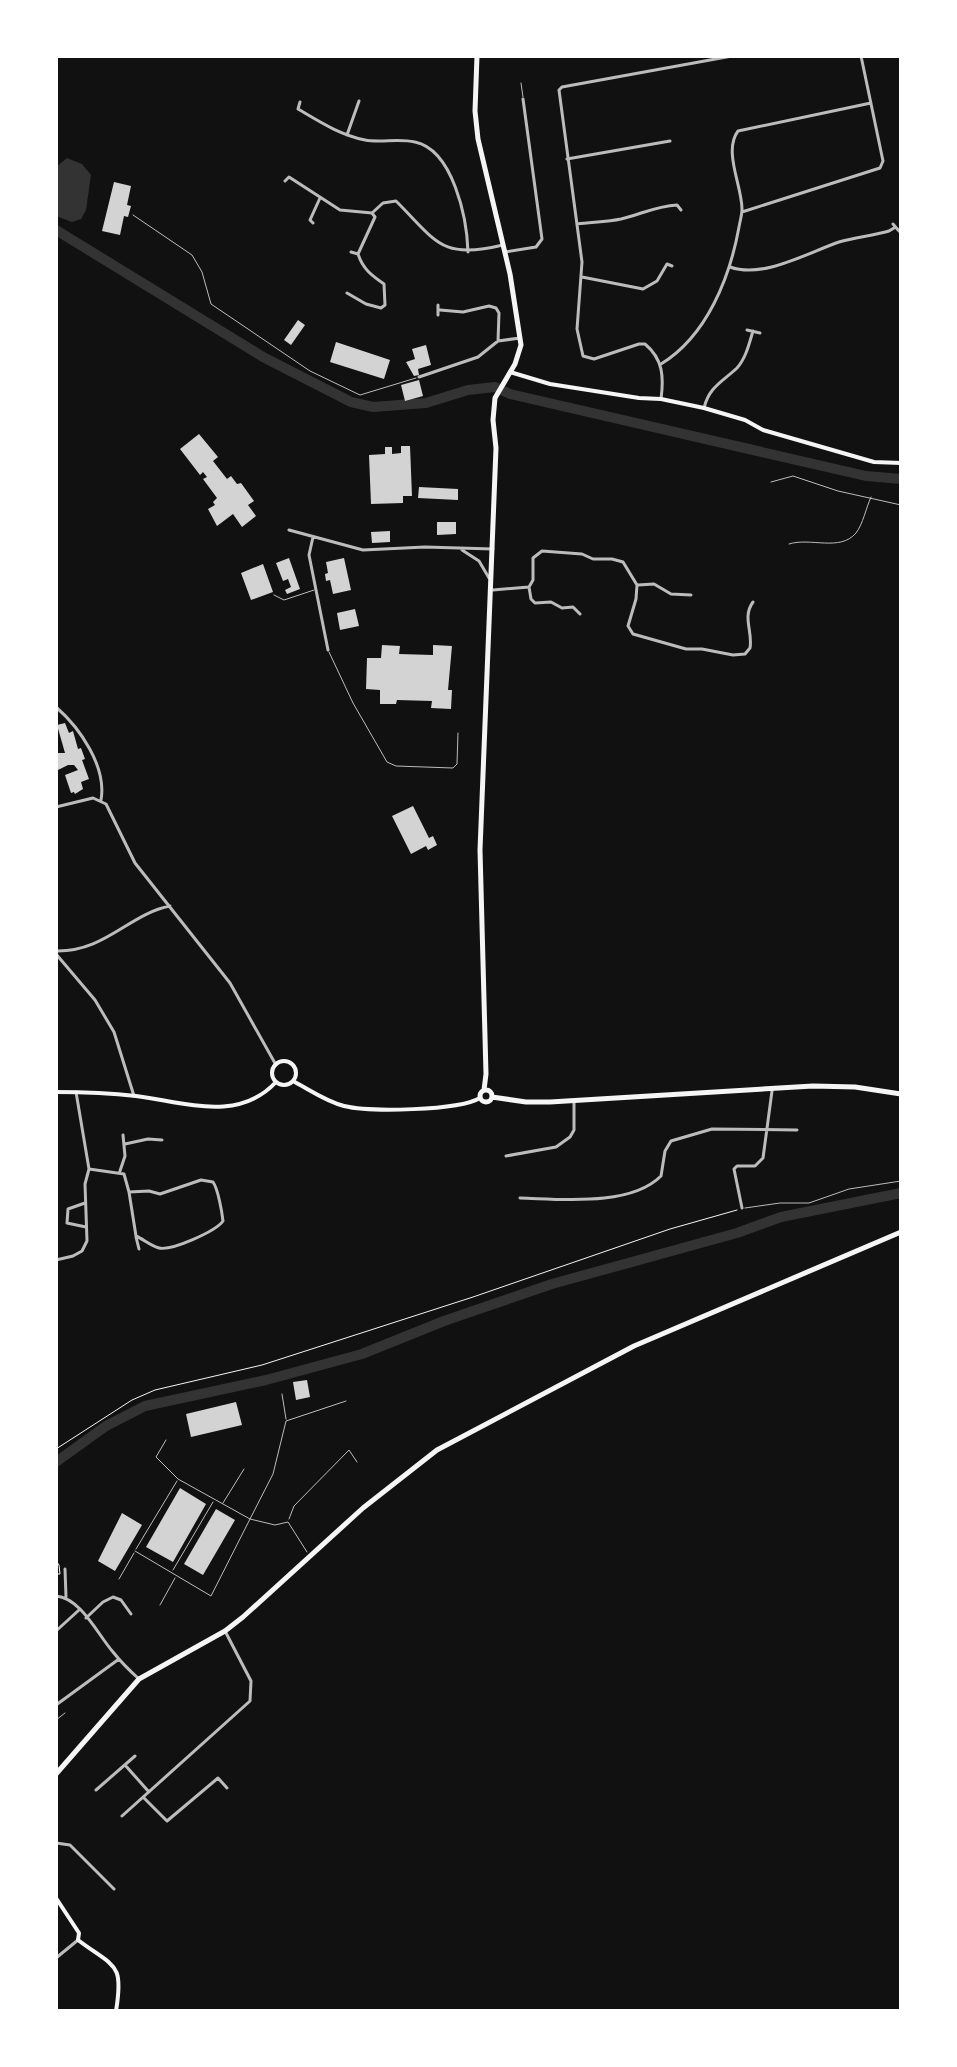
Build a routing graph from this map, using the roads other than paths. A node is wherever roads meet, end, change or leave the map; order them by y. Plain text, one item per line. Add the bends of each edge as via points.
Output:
1 (477, 56) edge
2 (691, 56) edge
3 (732, 56) edge
4 (861, 56) edge
5 (692, 63) junction
6 (521, 83) dead end
7 (523, 99) joint
8 (359, 101) dead end
9 (300, 102) dead end
10 (871, 103) junction
11 (524, 108) junction
12 (517, 109) dead end
13 (347, 135) junction
14 (670, 141) dead end
15 (567, 159) junction
16 (285, 181) dead end
17 (321, 198) junction
18 (681, 210) dead end
19 (742, 212) junction
20 (372, 213) junction
21 (133, 215) dead end
22 (310, 220) dead end
23 (577, 224) junction
24 (895, 228) edge
25 (504, 249) junction
26 (351, 252) dead end
27 (468, 252) junction
28 (358, 254) junction
29 (668, 264) dead end
30 (730, 267) junction
31 (582, 277) junction
32 (384, 284) junction
33 (390, 284) dead end
34 (347, 293) dead end
35 (439, 310) dead end
36 (747, 330) dead end
37 (753, 331) junction
38 (760, 333) dead end
39 (520, 338) junction
40 (498, 341) junction
41 (661, 364) junction
42 (510, 372) junction
43 (419, 377) joint
44 (661, 399) junction
45 (704, 408) junction
46 (901, 463) edge
47 (771, 482) dead end
48 (871, 497) junction
49 (901, 505) edge
50 (289, 530) dead end
51 (313, 537) junction
52 (789, 544) dead end
53 (456, 549) junction
54 (493, 549) junction
55 (637, 585) junction
56 (491, 587) junction
57 (529, 587) junction
58 (316, 590) junction
59 (274, 595) dead end
60 (691, 595) dead end
61 (753, 602) dead end
62 (743, 606) dead end
63 (748, 608) junction
64 (580, 614) dead end
65 (328, 650) joint
66 (56, 707) edge
67 (458, 733) dead end
68 (101, 800) junction
69 (56, 807) edge
70 (170, 906) junction
71 (56, 952) edge
72 (276, 1065) junction
73 (293, 1081) junction
74 (276, 1082) junction
75 (484, 1090) junction
76 (772, 1091) junction
77 (56, 1092) edge
78 (76, 1092) junction
79 (901, 1094) edge
80 (134, 1096) junction
81 (492, 1097) junction
82 (480, 1098) junction
83 (574, 1100) junction
84 (768, 1129) junction
85 (797, 1130) dead end
86 (123, 1135) dead end
87 (162, 1140) dead end
88 (125, 1144) junction
89 (506, 1156) dead end
90 (89, 1169) junction
91 (120, 1171) junction
92 (901, 1181) edge
93 (129, 1192) junction
94 (520, 1198) dead end
95 (85, 1203) junction
96 (742, 1208) joint
97 (86, 1227) junction
98 (901, 1232) edge
99 (136, 1236) junction
100 (139, 1249) dead end
101 (56, 1260) edge
102 (282, 1394) dead end
103 (346, 1401) dead end
104 (286, 1421) junction
105 (166, 1440) dead end
106 (357, 1462) dead end
107 (244, 1469) dead end
108 (178, 1479) junction
109 (214, 1500) junction
110 (222, 1505) junction
111 (250, 1519) junction
112 (288, 1522) junction
113 (135, 1551) junction
114 (311, 1557) junction
115 (65, 1569) dead end
116 (172, 1573) junction
117 (176, 1575) junction
118 (119, 1579) dead end
119 (56, 1596) edge
120 (66, 1597) junction
121 (160, 1605) dead end
122 (79, 1610) junction
123 (131, 1614) dead end
124 (86, 1618) junction
125 (56, 1631) edge
126 (225, 1631) junction
127 (119, 1659) junction
128 (139, 1679) junction
129 (56, 1705) edge
130 (65, 1713) dead end
131 (57, 1719) edge
132 (63, 1724) dead end
133 (135, 1756) dead end
134 (124, 1765) junction
135 (223, 1773) dead end
136 (56, 1774) edge
137 (218, 1778) junction
138 (227, 1788) dead end
139 (96, 1790) dead end
140 (149, 1792) junction
141 (143, 1797) junction
142 (122, 1816) dead end
143 (56, 1843) edge
144 (114, 1889) dead end
145 (56, 1898) edge
146 (78, 1940) junction
147 (56, 1958) edge
148 (116, 2011) edge

1 - 25 highway via 478,139
2 - 5 street
3 - 5 street
4 - 10 street
5 - 15 street via 562,87
6 - 7 lane
7 - 11 street
8 - 13 street
9 - 13 street via 298,109
10 - 19 street via 880,168
10 - 19 street via 738,131 732,145
11 - 12 street
11 - 25 street via 542,239 532,250
13 - 27 street via 415,142 444,160
14 - 15 street
15 - 23 street
16 - 17 street via 289,177
17 - 20 street via 340,210
17 - 22 street
18 - 23 street via 679,202 620,219
19 - 30 street
20 - 27 street via 383,203 396,201 443,247
20 - 28 street via 371,229
21 - 43 lane via 192,255 211,304 310,371 360,395
23 - 31 street
24 - 30 street via 774,265 741,271
25 - 27 street
25 - 39 highway
26 - 28 street
28 - 32 street via 370,275
29 - 31 street via 657,281 643,289
30 - 41 street via 699,326
31 - 41 street via 577,329 583,356 594,359 645,344
32 - 33 street
32 - 34 street via 381,308
35 - 40 street via 496,308
36 - 37 street
37 - 38 street
37 - 45 street via 746,355 708,392
39 - 40 street
39 - 42 highway
40 - 43 street via 478,357
41 - 44 street
42 - 44 main road via 550,384
42 - 54 highway via 496,396 493,420
44 - 45 main road
45 - 46 main road via 874,462
47 - 48 lane via 793,476
48 - 49 lane
48 - 52 lane via 856,533 845,541
50 - 51 street
51 - 53 street via 363,550
51 - 58 street via 309,555
53 - 54 street
53 - 56 street via 479,561
54 - 56 highway
55 - 57 street via 626,565 612,559 546,551 533,558
55 - 60 street via 654,584 671,594
55 - 63 street via 630,630 686,649 745,654 752,642
56 - 57 street
56 - 75 highway via 480,850
57 - 64 street via 535,603 573,607
58 - 59 lane via 284,600
58 - 65 street
61 - 63 street
62 - 63 street
65 - 67 lane via 387,762 453,768
66 - 68 street via 93,757
68 - 69 street
68 - 70 street via 110,808 135,863
70 - 71 street via 96,944
70 - 72 street via 237,992
71 - 80 street via 114,1032
72 - 73 main road via 291,1063
72 - 74 main road
73 - 74 main road
73 - 82 main road via 324,1099 364,1109 463,1105
74 - 80 main road via 260,1095 230,1106
75 - 81 highway
75 - 82 highway
76 - 79 highway via 813,1086
76 - 83 highway
76 - 84 street
77 - 78 main road
78 - 80 main road
78 - 90 street
81 - 82 highway via 486,1103
81 - 83 highway
83 - 89 street via 574,1130 562,1144
84 - 85 street
84 - 94 street via 712,1129 671,1141 663,1175 642,1188 607,1198
84 - 96 street via 762,1161 734,1169
86 - 88 street
87 - 88 street
88 - 91 street
90 - 91 street
90 - 95 street
91 - 93 street
92 - 96 lane via 849,1189 809,1203
93 - 99 street
93 - 99 street via 160,1194 207,1180 216,1185 223,1217 220,1226 168,1248
95 - 97 street
95 - 97 street via 68,1209 66,1216 67,1223
97 - 101 street via 82,1251
98 - 114 highway via 645,1341 437,1450 386,1488
99 - 100 street
102 - 104 lane
103 - 104 lane
104 - 111 lane via 273,1474
105 - 108 lane via 156,1457
106 - 112 lane via 349,1450 294,1506
107 - 110 lane
108 - 109 lane
108 - 113 lane
109 - 110 lane
109 - 116 lane
110 - 111 lane
111 - 112 lane via 275,1525
111 - 117 lane via 211,1596
112 - 114 lane
113 - 116 lane
113 - 118 lane
114 - 126 highway
115 - 120 street
116 - 117 lane
117 - 121 lane
119 - 120 street
120 - 122 street
122 - 124 street
122 - 125 street
123 - 124 street via 113,1597
124 - 127 street
126 - 128 highway
126 - 140 street via 251,1681 250,1701
127 - 128 street
127 - 129 street
128 - 136 highway
130 - 131 lane
131 - 132 lane
133 - 134 street
134 - 139 street
134 - 140 street
135 - 137 street
137 - 138 street
137 - 141 street via 167,1821
140 - 141 street
141 - 142 street
143 - 144 street via 70,1845
145 - 146 main road via 79,1933
146 - 147 street
146 - 148 main road via 117,1969 121,1981

